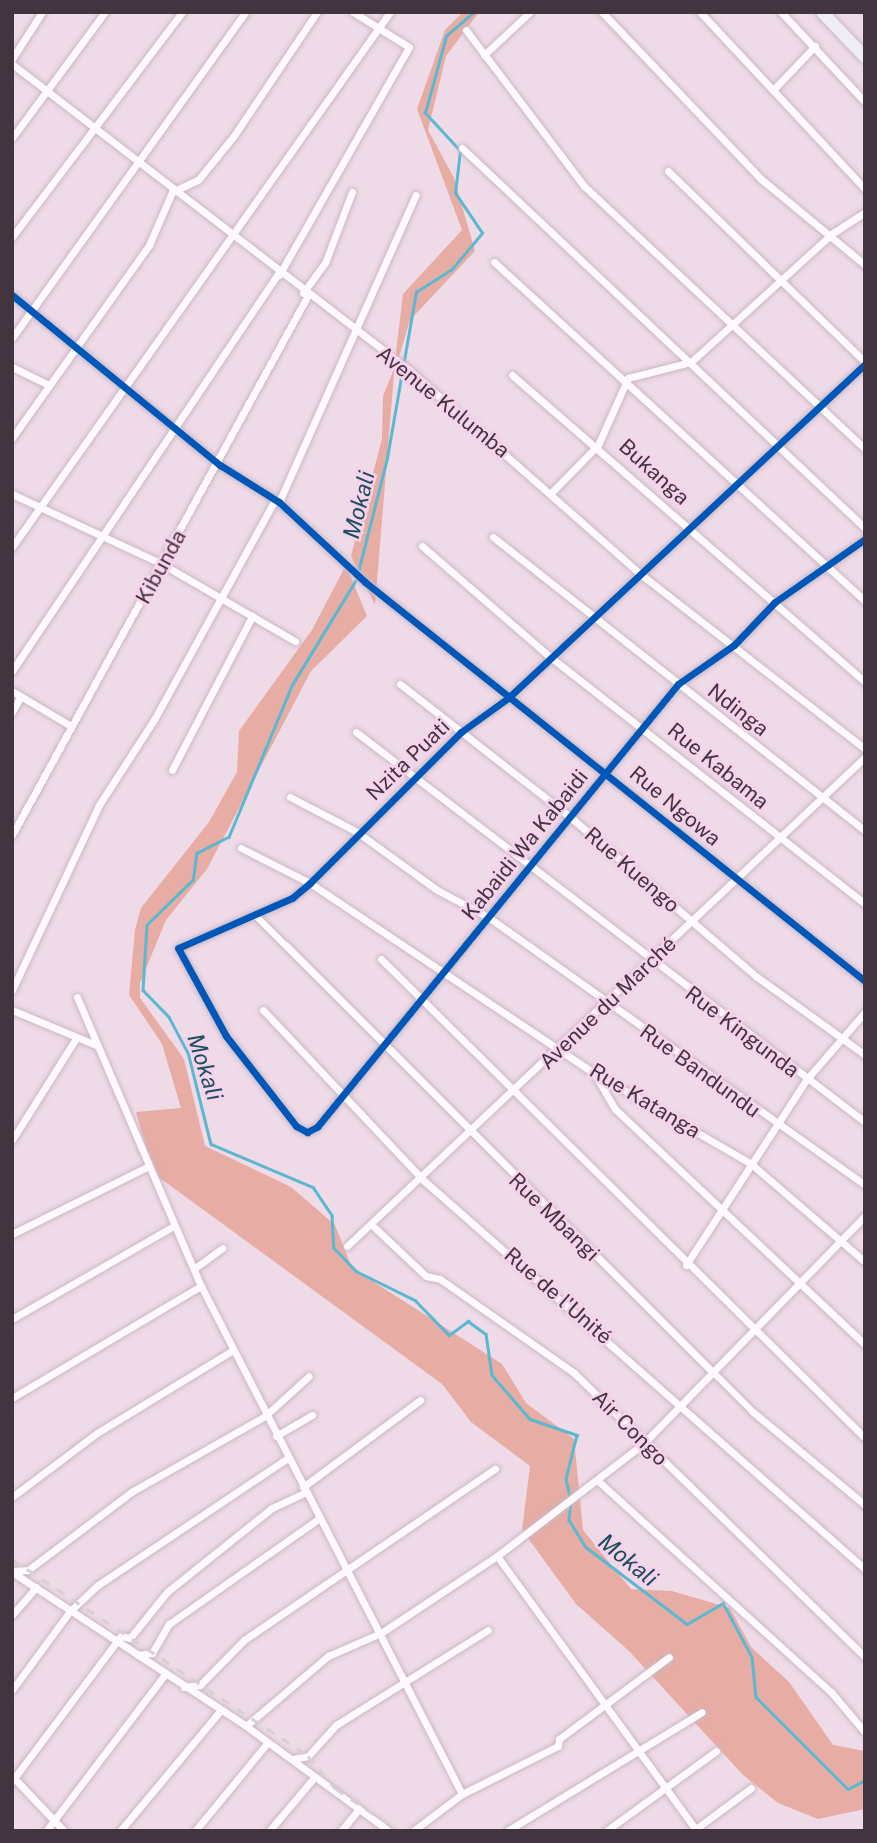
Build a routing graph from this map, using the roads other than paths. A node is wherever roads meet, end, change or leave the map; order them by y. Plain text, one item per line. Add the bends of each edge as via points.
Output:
1 (42, 12) edge
2 (105, 12) edge
3 (182, 12) edge
4 (245, 12) edge
5 (317, 12) edge
6 (354, 12) edge
7 (390, 12) edge
8 (530, 12) edge
9 (602, 12) edge
10 (701, 12) edge
11 (781, 12) edge
12 (822, 12) edge
13 (834, 12) edge
14 (376, 29) junction
15 (466, 30) dead end
16 (860, 43) edge
17 (815, 46) junction
18 (484, 55) junction
19 (865, 57) edge
20 (12, 62) edge
21 (865, 69) edge
22 (774, 90) junction
23 (47, 91) junction
24 (865, 102) edge
25 (94, 128) junction
26 (12, 138) edge
27 (462, 148) dead end
28 (137, 164) junction
29 (668, 171) dead end
30 (865, 189) edge
31 (172, 192) junction
32 (352, 192) dead end
33 (416, 195) dead end
34 (865, 212) edge
35 (833, 233) junction
36 (12, 237) edge
37 (230, 238) junction
38 (494, 262) dead end
39 (865, 265) edge
40 (278, 274) junction
41 (783, 281) junction
42 (12, 295) edge
43 (305, 295) junction
44 (33, 312) junction
45 (734, 326) junction
46 (352, 330) junction
47 (12, 338) edge
48 (78, 347) junction
49 (691, 362) junction
50 (865, 363) edge
51 (12, 367) edge
52 (512, 375) dead end
53 (628, 378) junction
54 (47, 384) junction
55 (121, 386) junction
56 (820, 407) junction
57 (175, 428) junction
58 (12, 438) edge
59 (598, 445) junction
60 (778, 446) junction
61 (865, 449) edge
62 (220, 465) junction
63 (741, 482) junction
64 (552, 492) junction
65 (12, 494) edge
66 (277, 501) junction
67 (41, 507) junction
68 (865, 528) edge
69 (692, 529) junction
70 (493, 537) dead end
71 (865, 539) edge
72 (102, 540) junction
73 (422, 546) dead end
74 (12, 547) edge
75 (162, 564) junction
76 (828, 566) junction
77 (639, 573) junction
78 (219, 599) junction
79 (865, 601) edge
80 (775, 602) junction
81 (252, 617) junction
82 (596, 618) junction
83 (295, 641) dead end
84 (734, 645) junction
85 (549, 656) junction
86 (12, 671) edge
87 (865, 682) edge
88 (400, 684) dead end
89 (678, 684) junction
90 (12, 691) edge
91 (21, 696) junction
92 (508, 698) junction
93 (12, 712) edge
94 (71, 726) junction
95 (642, 727) junction
96 (356, 732) dead end
97 (461, 732) junction
98 (865, 749) edge
99 (865, 757) edge
100 (172, 770) dead end
101 (606, 772) junction
102 (414, 779) junction
103 (821, 796) junction
104 (289, 797) dead end
105 (569, 816) junction
106 (865, 831) edge
107 (357, 832) junction
108 (12, 835) edge
109 (779, 837) junction
110 (241, 848) dead end
111 (527, 867) junction
112 (736, 880) junction
113 (310, 883) junction
114 (865, 904) edge
115 (256, 916) junction
116 (488, 917) junction
117 (693, 923) junction
118 (381, 959) dead end
119 (647, 961) junction
120 (447, 974) junction
121 (865, 981) edge
122 (12, 990) edge
123 (76, 997) dead end
124 (425, 998) junction
125 (608, 1004) junction
126 (12, 1010) edge
127 (263, 1010) dead end
128 (865, 1012) edge
129 (841, 1038) junction
130 (75, 1040) junction
131 (381, 1042) junction
132 (96, 1045) junction
133 (563, 1049) junction
134 (865, 1055) edge
135 (591, 1071) junction
136 (806, 1080) junction
137 (341, 1090) junction
138 (516, 1090) junction
139 (865, 1122) edge
140 (296, 1126) joint
141 (776, 1126) junction
142 (470, 1133) junction
143 (12, 1140) edge
144 (750, 1163) junction
145 (147, 1167) junction
146 (422, 1179) junction
147 (865, 1185) edge
148 (722, 1204) junction
149 (865, 1216) edge
150 (174, 1226) junction
151 (373, 1227) junction
152 (12, 1234) edge
153 (843, 1239) junction
154 (347, 1246) dead end
155 (223, 1248) dead end
156 (865, 1262) edge
157 (686, 1265) junction
158 (195, 1268) junction
159 (799, 1280) junction
160 (201, 1286) junction
161 (12, 1320) edge
162 (751, 1331) junction
163 (865, 1345) edge
164 (233, 1350) junction
165 (714, 1369) junction
166 (309, 1376) dead end
167 (12, 1398) edge
168 (420, 1400) dead end
169 (681, 1403) junction
170 (312, 1415) dead end
171 (265, 1416) junction
172 (276, 1436) junction
173 (865, 1438) edge
174 (643, 1444) junction
175 (288, 1458) junction
176 (495, 1469) dead end
177 (597, 1480) junction
178 (305, 1489) junction
179 (13, 1495) edge
180 (865, 1505) edge
181 (320, 1518) junction
182 (497, 1556) junction
183 (346, 1569) junction
184 (865, 1569) edge
185 (12, 1571) edge
186 (36, 1587) junction
187 (70, 1611) junction
188 (12, 1615) edge
189 (488, 1630) dead end
190 (381, 1633) junction
191 (116, 1642) junction
192 (137, 1655) junction
193 (669, 1657) dead end
194 (865, 1657) edge
195 (165, 1674) junction
196 (402, 1684) junction
197 (184, 1687) junction
198 (12, 1690) edge
199 (604, 1708) junction
200 (220, 1711) junction
201 (702, 1712) dead end
202 (246, 1726) junction
203 (864, 1731) edge
204 (268, 1742) junction
205 (633, 1751) junction
206 (716, 1751) dead end
207 (293, 1759) junction
208 (13, 1779) edge
209 (313, 1779) junction
210 (751, 1788) dead end
211 (663, 1790) junction
212 (462, 1794) junction
213 (358, 1810) junction
214 (56, 1822) junction
215 (695, 1830) edge
216 (46, 1831) edge
217 (64, 1831) edge
218 (120, 1831) edge
219 (195, 1831) edge
220 (269, 1831) edge
221 (341, 1831) edge
222 (389, 1831) edge
223 (413, 1831) edge
224 (507, 1831) edge
225 (606, 1831) edge

1 - 20 street
2 - 23 street
3 - 25 street
4 - 28 street
5 - 31 street via 233,137 198,180
6 - 14 street
7 - 14 street
8 - 18 street
9 - 35 street via 761,179 811,226
10 - 22 street
11 - 17 street
12 - 16 highway
13 - 16 highway
14 - 37 street
14 - 40 street via 409,47
15 - 18 street
16 - 19 highway
16 - 21 highway
17 - 22 street
17 - 24 street
18 - 45 street via 584,186
20 - 23 street, Avenue Kulumba
22 - 30 street
23 - 25 street, Avenue Kulumba
23 - 26 street
25 - 28 street, Avenue Kulumba
25 - 36 street
27 - 49 street
28 - 31 street, Avenue Kulumba
28 - 44 street
29 - 41 street
31 - 37 street, Avenue Kulumba
31 - 48 street via 149,245
32 - 43 street, Kibunda via 325,263
33 - 46 street
34 - 35 street
35 - 39 street
35 - 41 street
37 - 40 street, Avenue Kulumba
37 - 55 street
38 - 53 street via 536,295 568,335
40 - 43 street, Avenue Kulumba
40 - 57 street
41 - 45 street
41 - 50 street
42 - 44 street, Rue Ngowa
43 - 46 street, Avenue Kulumba
43 - 62 street, Kibunda
44 - 47 street
44 - 48 street, Rue Ngowa
45 - 49 street
45 - 56 street
46 - 64 street, Avenue Kulumba
46 - 66 street
48 - 54 street
48 - 55 street, Rue Ngowa
49 - 53 street
49 - 60 street
50 - 56 street, Nzita Puati
51 - 54 street
52 - 59 street, Bukanga
53 - 59 street
53 - 63 street
54 - 58 street
55 - 57 street, Rue Ngowa
55 - 67 street
56 - 60 street, Nzita Puati
56 - 61 street
57 - 62 street, Rue Ngowa
57 - 72 street
59 - 64 street
59 - 69 street, Bukanga
60 - 63 street, Nzita Puati
60 - 68 street
62 - 66 street, Rue Ngowa
62 - 75 street, Kibunda
63 - 69 street, Nzita Puati
63 - 76 street
64 - 77 street, Avenue Kulumba
65 - 67 street
66 - 78 street
66 - 92 street, Rue Ngowa
67 - 72 street
67 - 74 street
69 - 77 street, Nzita Puati
69 - 80 street, Bukanga
70 - 82 street, Ndinga
71 - 76 street, Kabaidi Wa Kabaidi
72 - 75 street
72 - 86 street
73 - 85 street, Rue Kabama
75 - 78 street
75 - 94 street, Kibunda
76 - 79 street
76 - 80 street, Kabaidi Wa Kabaidi
77 - 82 street, Nzita Puati
77 - 84 street, Avenue Kulumba
78 - 81 street
78 - 122 street via 99,805
80 - 84 street, Kabaidi Wa Kabaidi
80 - 87 street, Bukanga
81 - 83 street
81 - 100 street
82 - 85 street, Nzita Puati
82 - 89 street, Ndinga
84 - 89 street, Kabaidi Wa Kabaidi
84 - 98 street, Avenue Kulumba
85 - 92 street, Nzita Puati
85 - 95 street, Rue Kabama
88 - 97 street, Rue Kuengo
89 - 95 street, Kabaidi Wa Kabaidi
89 - 103 street, Ndinga
90 - 91 street
91 - 93 street
91 - 94 street
92 - 97 street, Nzita Puati
92 - 101 street, Rue Ngowa
94 - 108 street, Kibunda
95 - 101 street, Kabaidi Wa Kabaidi
95 - 109 street, Rue Kabama
96 - 102 street, Rue Kingunda
97 - 102 street, Nzita Puati
97 - 105 street, Rue Kuengo
99 - 103 street, Avenue du Marché
101 - 105 street, Kabaidi Wa Kabaidi
101 - 112 street, Rue Ngowa
102 - 107 street, Nzita Puati
102 - 111 street, Rue Kingunda
103 - 106 street, Ndinga
103 - 109 street, Avenue du Marché
104 - 107 street, Rue Bandundu
105 - 111 street, Kabaidi Wa Kabaidi
105 - 117 street, Rue Kuengo
107 - 113 street, Nzita Puati
107 - 116 street, Rue Bandundu via 437,890
109 - 112 street, Avenue du Marché
109 - 114 street, Rue Kabama
110 - 113 street, Rue Katanga
111 - 116 street, Kabaidi Wa Kabaidi
111 - 119 street, Rue Kingunda
112 - 117 street, Avenue du Marché
112 - 121 street, Rue Ngowa
113 - 115 street, Nzita Puati
113 - 120 street, Rue Katanga
115 - 131 street, Rue Mbangi via 313,965
115 - 140 street, Nzita Puati via 178,948 178,957 226,1036
116 - 120 street, Kabaidi Wa Kabaidi
116 - 125 street, Rue Bandundu
117 - 119 street, Avenue du Marché
117 - 129 street, Rue Kuengo
118 - 124 street
119 - 125 street, Avenue du Marché
119 - 136 street, Rue Kingunda
120 - 124 street, Kabaidi Wa Kabaidi
120 - 133 street, Rue Katanga
123 - 132 street
124 - 131 street, Kabaidi Wa Kabaidi
124 - 138 street
125 - 133 street, Avenue du Marché
125 - 141 street, Rue Bandundu
126 - 130 street
127 - 137 street, Rue de l'Unité
128 - 129 street
129 - 134 street, Rue Kuengo
129 - 136 street
130 - 132 street
130 - 143 street
131 - 137 street, Kabaidi Wa Kabaidi
131 - 142 street, Rue Mbangi
132 - 145 street
133 - 135 street, Rue Katanga
133 - 138 street, Avenue du Marché
135 - 144 street, Rue Katanga
135 - 148 street via 615,1109
136 - 139 street, Rue Kingunda
136 - 141 street
137 - 140 street, Kabaidi Wa Kabaidi via 313,1130
137 - 146 street, Rue de l'Unité
138 - 142 street, Avenue du Marché
138 - 157 street
141 - 144 street
141 - 147 street, Rue Bandundu
142 - 146 street, Avenue du Marché
142 - 165 street, Rue Mbangi
144 - 148 street
144 - 153 street, Rue Katanga
145 - 150 street
145 - 152 street
146 - 151 street, Avenue du Marché
146 - 169 street, Rue de l'Unité
148 - 157 street
148 - 159 street
149 - 153 street
150 - 158 street
150 - 161 street
151 - 154 street, Avenue du Marché
151 - 174 street, Air Congo via 426,1276 574,1373
153 - 156 street, Rue Katanga
153 - 159 street
155 - 158 street
157 - 162 street
158 - 160 street
159 - 162 street
159 - 163 street
160 - 164 street
160 - 167 street
162 - 165 street
162 - 173 street
164 - 171 street
164 - 179 street via 97,1433
165 - 169 street
165 - 180 street, Rue Mbangi via 797,1452
166 - 171 street
168 - 178 street
169 - 174 street
169 - 184 street, Rue de l'Unité
170 - 172 street
171 - 172 street
171 - 185 street via 133,1491 28,1570
172 - 175 street
174 - 177 street
174 - 194 street, Air Congo via 743,1532 805,1603
175 - 178 street
175 - 187 street via 167,1534
176 - 183 street
177 - 182 street
177 - 203 street via 831,1692
178 - 181 street
178 - 191 street via 272,1508 167,1592 130,1639
181 - 183 street
181 - 192 street via 169,1624 152,1653
182 - 190 street
182 - 199 street
183 - 190 street
183 - 197 street via 244,1640 200,1685
185 - 186 street
186 - 187 street
186 - 188 street
187 - 191 street
187 - 198 street
189 - 196 street
190 - 196 street
190 - 202 street via 328,1656
191 - 192 street
191 - 208 street
192 - 195 street
193 - 199 street
195 - 197 street
195 - 214 street
196 - 207 street via 336,1725 308,1756
196 - 212 street
197 - 200 street
199 - 205 street
199 - 212 street via 559,1739 558,1746
200 - 202 street
200 - 218 street
201 - 205 street
202 - 204 street
204 - 207 street
204 - 219 street
205 - 211 street
205 - 224 street
206 - 211 street
207 - 209 street
208 - 214 street
209 - 213 street
209 - 220 street
210 - 215 street
211 - 215 street
211 - 225 street
212 - 223 street
213 - 221 street
213 - 222 street
214 - 216 street
214 - 217 street

